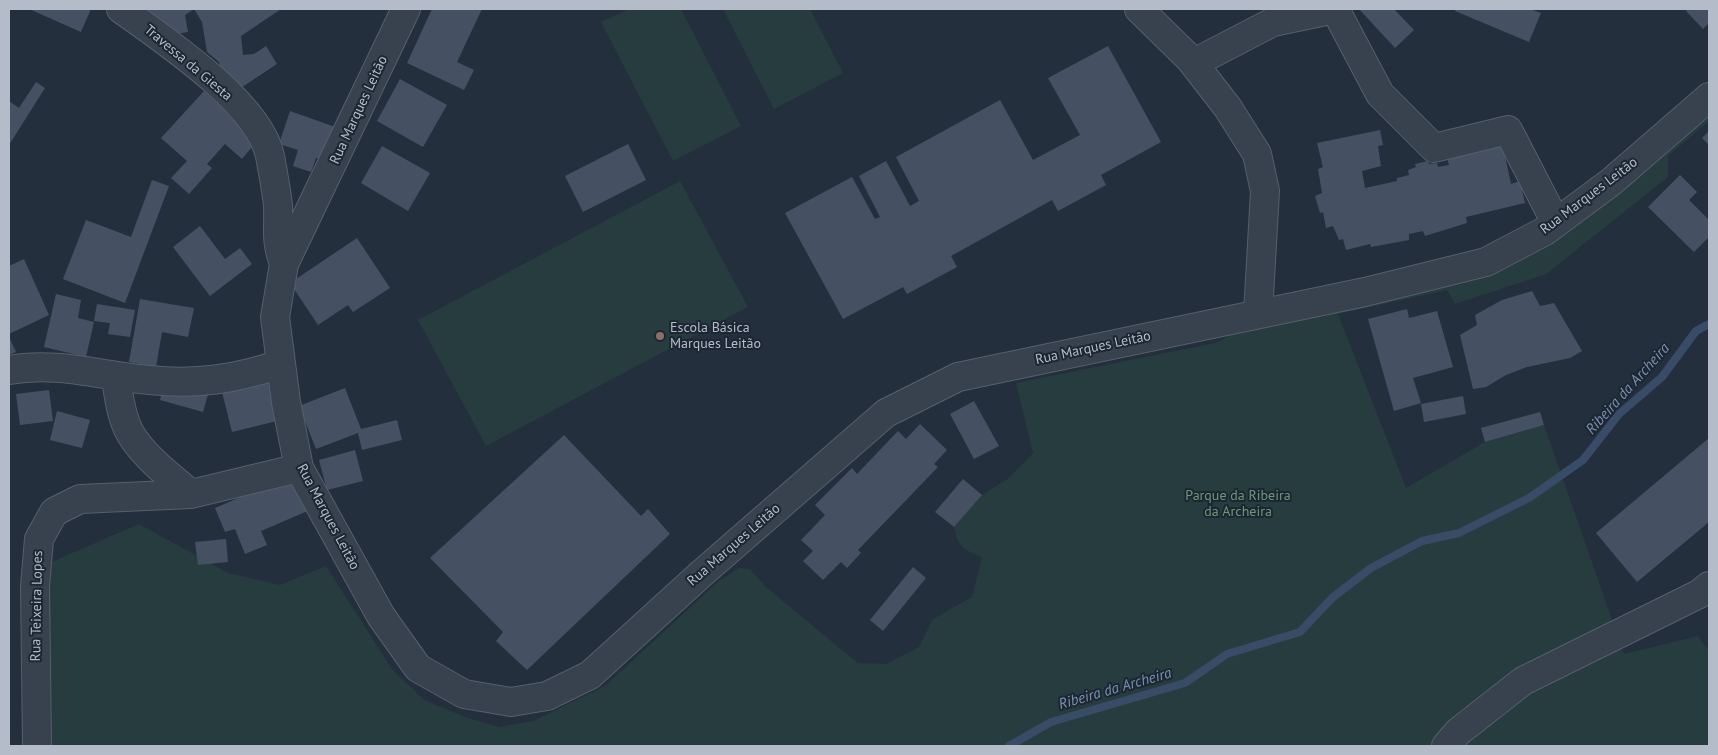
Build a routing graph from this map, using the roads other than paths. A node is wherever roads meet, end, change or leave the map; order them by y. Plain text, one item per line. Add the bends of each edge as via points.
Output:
1 (121, 9) edge
2 (406, 9) edge
3 (1139, 9) edge
4 (1194, 64) junction
5 (1709, 97) edge
6 (1556, 223) junction
7 (284, 264) junction
8 (1258, 314) junction
9 (281, 364) junction
10 (9, 370) edge
11 (116, 376) junction
12 (299, 468) junction
13 (191, 494) junction
14 (1706, 598) edge
15 (37, 746) edge
16 (1446, 746) edge

1 - 7 street, Travessa da Giesta via 187,58 225,91 256,125 269,153 278,205 277,244
2 - 7 street, Rua Marques Leitão
3 - 4 street
4 - 6 street via 1273,22 1336,9 1380,94 1434,148 1508,130
4 - 8 street via 1228,108 1257,154 1265,191
5 - 6 street, Rua Marques Leitão via 1611,182
6 - 8 street, Rua Marques Leitão via 1486,262
7 - 9 street, Rua Marques Leitão via 275,317
8 - 12 street, Rua Marques Leitão via 958,377 886,413 700,574 590,675 547,696 511,702 464,694 418,668 381,616
9 - 11 street via 245,376 196,383
9 - 12 street, Rua Marques Leitão
10 - 11 street via 58,367
11 - 13 street via 130,432 156,463
12 - 13 street, Rua Teixeira Lopes
13 - 15 street, Rua Teixeira Lopes via 80,499 54,512 39,539 35,586
14 - 16 street via 1523,680 1458,732

